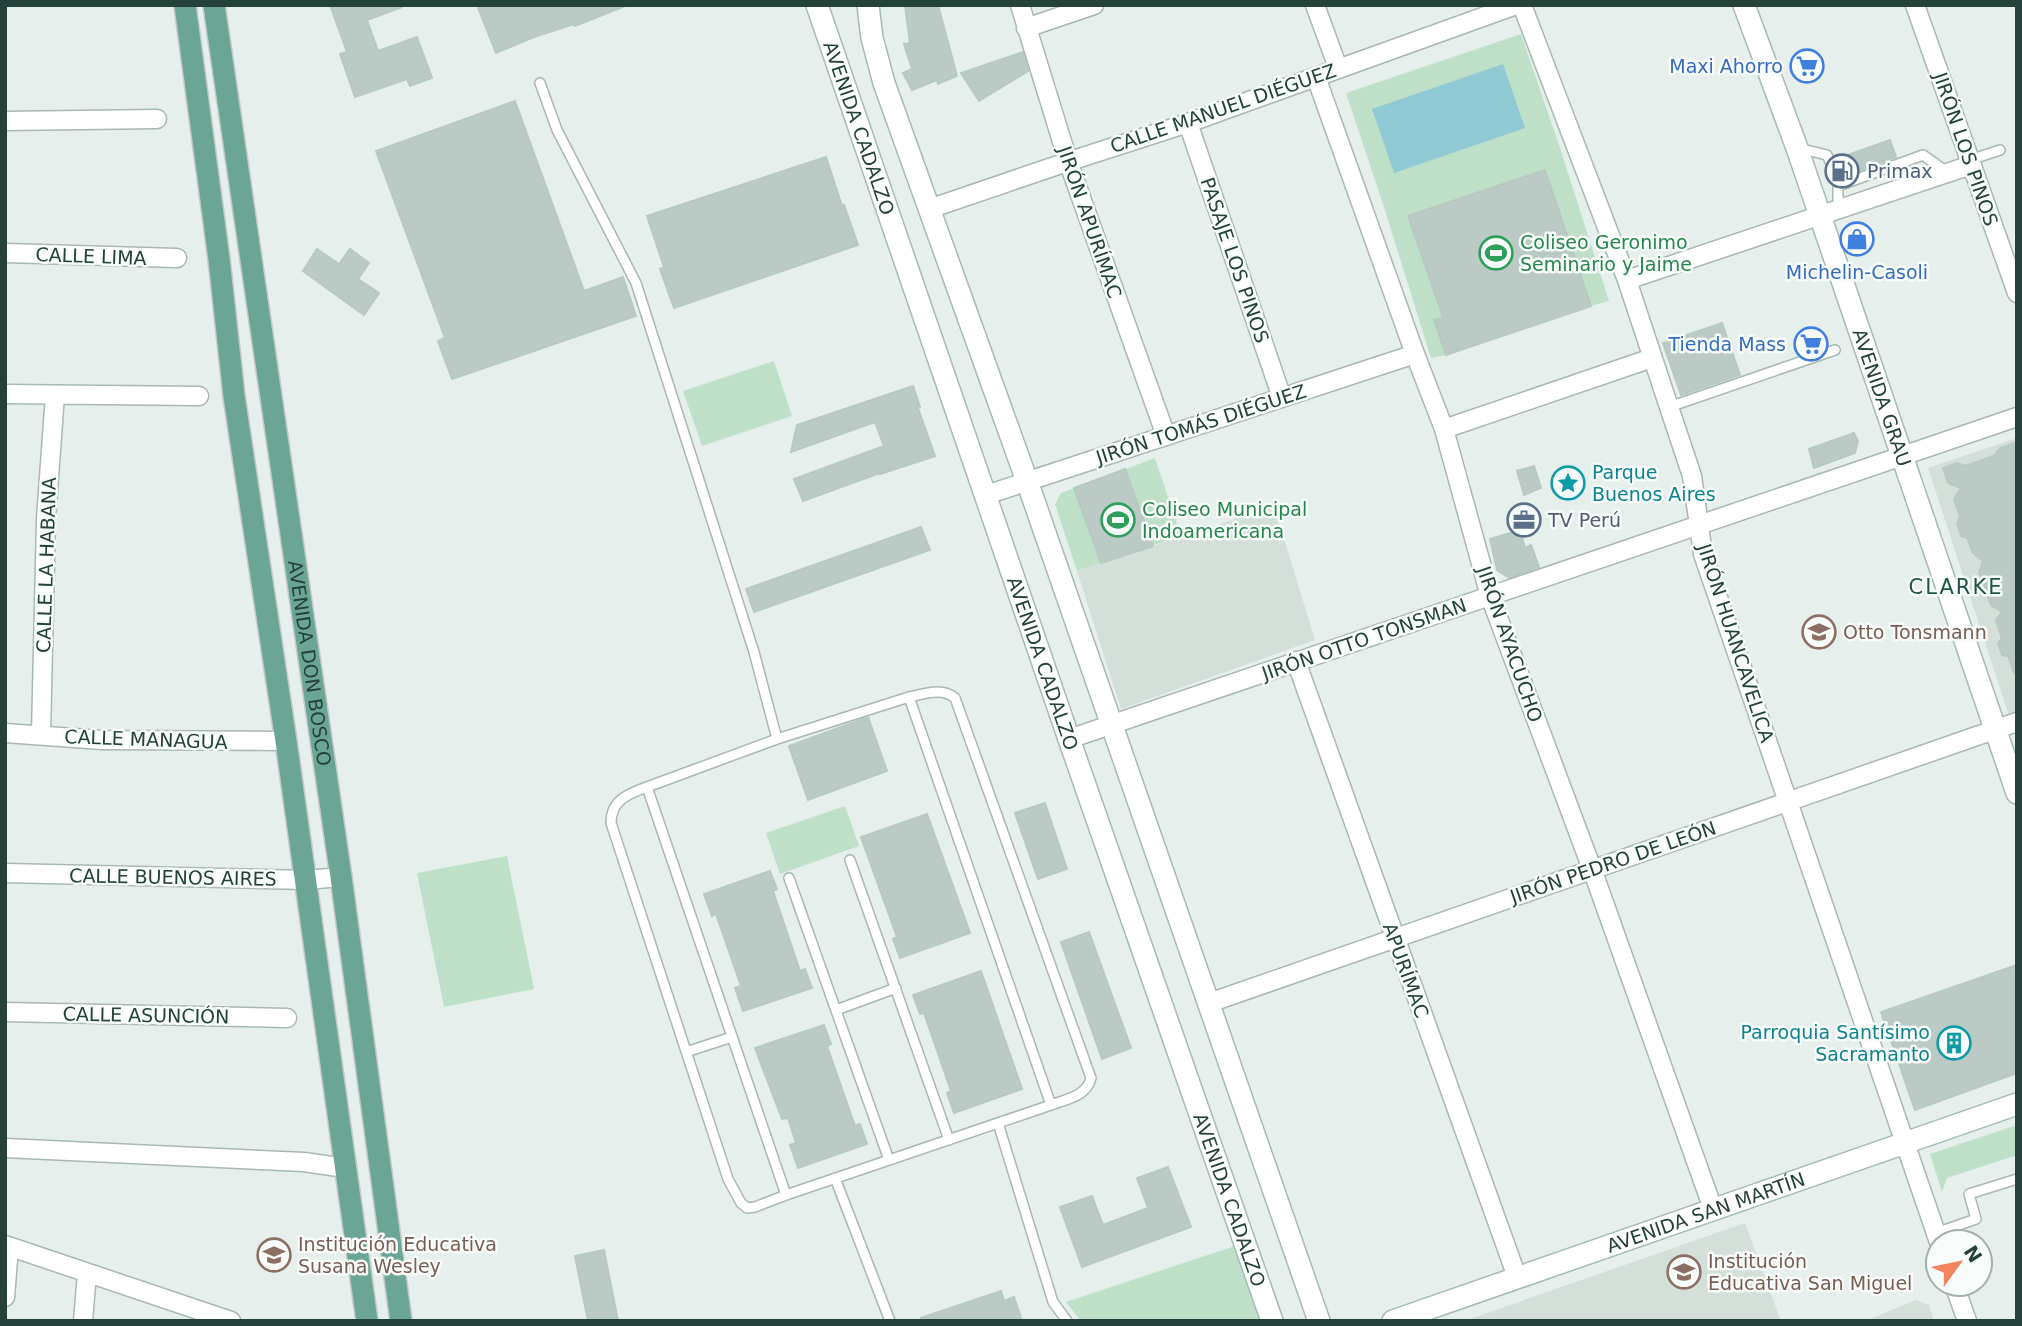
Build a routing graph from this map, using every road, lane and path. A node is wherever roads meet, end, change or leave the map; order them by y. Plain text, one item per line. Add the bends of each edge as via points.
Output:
1 (185, 5) edge
2 (214, 5) edge
3 (817, 5) edge
4 (868, 5) edge
5 (1020, 5) edge
6 (1094, 5) edge
7 (1315, 5) edge
8 (1519, 5) edge
9 (1744, 5) edge
10 (1915, 5) edge
11 (1026, 29) junction
12 (1338, 68) junction
13 (1316, 77) junction
14 (540, 83) dead end
15 (157, 119) dead end
16 (5, 121) edge
17 (1188, 123) junction
18 (1797, 148) junction
19 (2000, 150) dead end
20 (1068, 161) junction
21 (1971, 163) junction
22 (1831, 164) dead end
23 (1948, 173) junction
24 (1829, 198) junction
25 (929, 209) junction
26 (5, 253) edge
27 (177, 258) dead end
28 (1627, 280) junction
29 (2017, 293) edge
30 (1835, 350) dead end
31 (1415, 354) junction
32 (1652, 358) junction
33 (5, 394) edge
34 (55, 395) junction
35 (200, 396) dead end
36 (1282, 398) junction
37 (1669, 407) junction
38 (2017, 417) edge
39 (1444, 429) junction
40 (1166, 436) junction
41 (1902, 456) junction
42 (1027, 481) junction
43 (986, 495) junction
44 (1700, 525) junction
45 (1490, 596) junction
46 (1296, 662) junction
47 (909, 698) junction
48 (2017, 722) edge
49 (1111, 724) junction
50 (1995, 729) junction
51 (5, 733) edge
52 (41, 734) junction
53 (777, 739) junction
54 (1069, 739) junction
55 (286, 741) junction
56 (647, 787) junction
57 (2017, 793) edge
58 (1788, 801) junction
59 (850, 859) dead end
60 (1592, 869) junction
61 (5, 873) edge
62 (341, 877) junction
63 (789, 878) dead end
64 (306, 880) junction
65 (1395, 938) junction
66 (896, 988) junction
67 (1209, 1003) junction
68 (836, 1010) junction
69 (5, 1012) edge
70 (287, 1018) dead end
71 (732, 1037) junction
72 (686, 1052) junction
73 (2017, 1104) edge
74 (1051, 1105) junction
75 (998, 1124) junction
76 (949, 1140) junction
77 (1904, 1144) junction
78 (5, 1148) edge
79 (889, 1160) junction
80 (345, 1168) junction
81 (835, 1178) junction
82 (2017, 1179) edge
83 (786, 1195) junction
84 (1713, 1209) junction
85 (1934, 1228) edge
86 (1958, 1228) edge
87 (7, 1246) edge
88 (87, 1273) junction
89 (1517, 1277) junction
90 (5, 1297) edge
91 (1959, 1298) edge
92 (195, 1315) edge
93 (83, 1321) edge
94 (231, 1321) edge
95 (367, 1321) edge
96 (401, 1321) edge
97 (890, 1321) edge
98 (1068, 1321) edge
99 (1272, 1321) edge
100 (1319, 1321) edge
101 (1393, 1321) edge
102 (1967, 1321) edge

1 - 55 main road, AVENIDA DON BOSCO via 234,396
2 - 62 main road, AVENIDA DON BOSCO
3 - 43 street, AVENIDA CADALZO
4 - 25 street, AVENIDA CADALZO via 884,83
5 - 11 street, JIRÓN APURÍMAC
6 - 11 street
7 - 12 street
8 - 12 street, CALLE MANUEL DIÉGUEZ
8 - 28 street, JIRÓN HUANCAVELICA
9 - 18 street, AVENIDA GRAU
10 - 21 street, JIRÓN LOS PINOS
11 - 20 street, JIRÓN APURÍMAC
12 - 13 street, CALLE MANUEL DIÉGUEZ
13 - 17 street, CALLE MANUEL DIÉGUEZ
13 - 31 street, JIRÓN AYACUCHO
14 - 53 lane via 557,130 636,283 754,652
15 - 16 street
17 - 20 street, CALLE MANUEL DIÉGUEZ
17 - 36 street, PASAJE LOS PINOS
18 - 22 lane via 1827,155
18 - 24 street, AVENIDA GRAU
19 - 21 lane
20 - 25 street, CALLE MANUEL DIÉGUEZ
20 - 40 street, JIRÓN APURÍMAC
21 - 23 street
21 - 29 street, JIRÓN LOS PINOS
23 - 24 street
23 - 24 lane via 1923,155
24 - 28 street
24 - 41 street, AVENIDA GRAU
25 - 42 street, AVENIDA CADALZO
26 - 27 street, CALLE LIMA
28 - 32 street, JIRÓN HUANCAVELICA
30 - 37 lane
31 - 36 street, JIRÓN TOMÁS DIÉGUEZ
31 - 39 street, JIRÓN AYACUCHO
32 - 37 street, JIRÓN HUANCAVELICA
32 - 39 street
33 - 34 street
34 - 35 street
34 - 52 street, CALLE LA HABANA via 46,519
36 - 40 street, JIRÓN TOMÁS DIÉGUEZ
37 - 44 street, JIRÓN HUANCAVELICA via 1692,476
38 - 41 street, JIRÓN OTTO TONSMAN
39 - 45 street, JIRÓN AYACUCHO
40 - 42 street, JIRÓN TOMÁS DIÉGUEZ
41 - 44 street, JIRÓN OTTO TONSMAN
41 - 50 street, AVENIDA GRAU
42 - 43 street, JIRÓN TOMÁS DIÉGUEZ
42 - 49 street, AVENIDA CADALZO
43 - 54 street, AVENIDA CADALZO
44 - 45 street, JIRÓN OTTO TONSMAN
44 - 58 street, JIRÓN HUANCAVELICA via 1703,554
45 - 46 street, JIRÓN OTTO TONSMAN
45 - 60 street, JIRÓN AYACUCHO
46 - 49 street, JIRÓN OTTO TONSMAN
46 - 65 street, APURÍMAC
47 - 53 lane
47 - 74 lane
47 - 74 lane via 943,692 958,704 1091,1078 1082,1093
48 - 50 street, JIRÓN PEDRO DE LEÓN
49 - 54 street, JIRÓN OTTO TONSMAN
49 - 67 street, AVENIDA CADALZO
50 - 57 street, AVENIDA GRAU
50 - 58 street, JIRÓN PEDRO DE LEÓN
51 - 52 street, CALLE MANAGUA
52 - 55 street, CALLE MANAGUA via 102,740
53 - 56 lane
54 - 99 street, AVENIDA CADALZO
55 - 64 main road, AVENIDA DON BOSCO
56 - 71 lane
56 - 72 lane via 616,803 611,823
58 - 60 street, JIRÓN PEDRO DE LEÓN
58 - 77 street, JIRÓN HUANCAVELICA
59 - 66 lane
60 - 65 street, JIRÓN PEDRO DE LEÓN
60 - 84 street, JIRÓN AYACUCHO
61 - 64 street, CALLE BUENOS AIRES
62 - 64 street, CALLE BUENOS AIRES
62 - 96 main road, AVENIDA DON BOSCO
63 - 68 lane
64 - 80 main road, AVENIDA DON BOSCO
65 - 67 street, JIRÓN PEDRO DE LEÓN
65 - 89 street, APURÍMAC
66 - 68 lane
66 - 76 lane
67 - 100 street, AVENIDA CADALZO
68 - 79 lane
69 - 70 street, CALLE ASUNCIÓN
71 - 72 lane
71 - 83 lane
72 - 83 lane via 728,1179 741,1203 755,1207
73 - 77 street, AVENIDA SAN MARTÍN
74 - 75 lane
75 - 76 lane
75 - 98 lane via 1053,1302
76 - 79 lane
77 - 84 street, AVENIDA SAN MARTÍN
77 - 85 street, JIRÓN HUANCAVELICA
78 - 80 street via 304,1162
79 - 81 lane
80 - 95 main road, AVENIDA DON BOSCO
81 - 83 lane
81 - 97 lane
82 - 86 lane via 1969,1194 1976,1219
84 - 89 street, AVENIDA SAN MARTÍN
87 - 88 street
87 - 90 street
88 - 92 street
88 - 93 street
89 - 101 street, AVENIDA SAN MARTÍN
91 - 102 street
92 - 94 street

